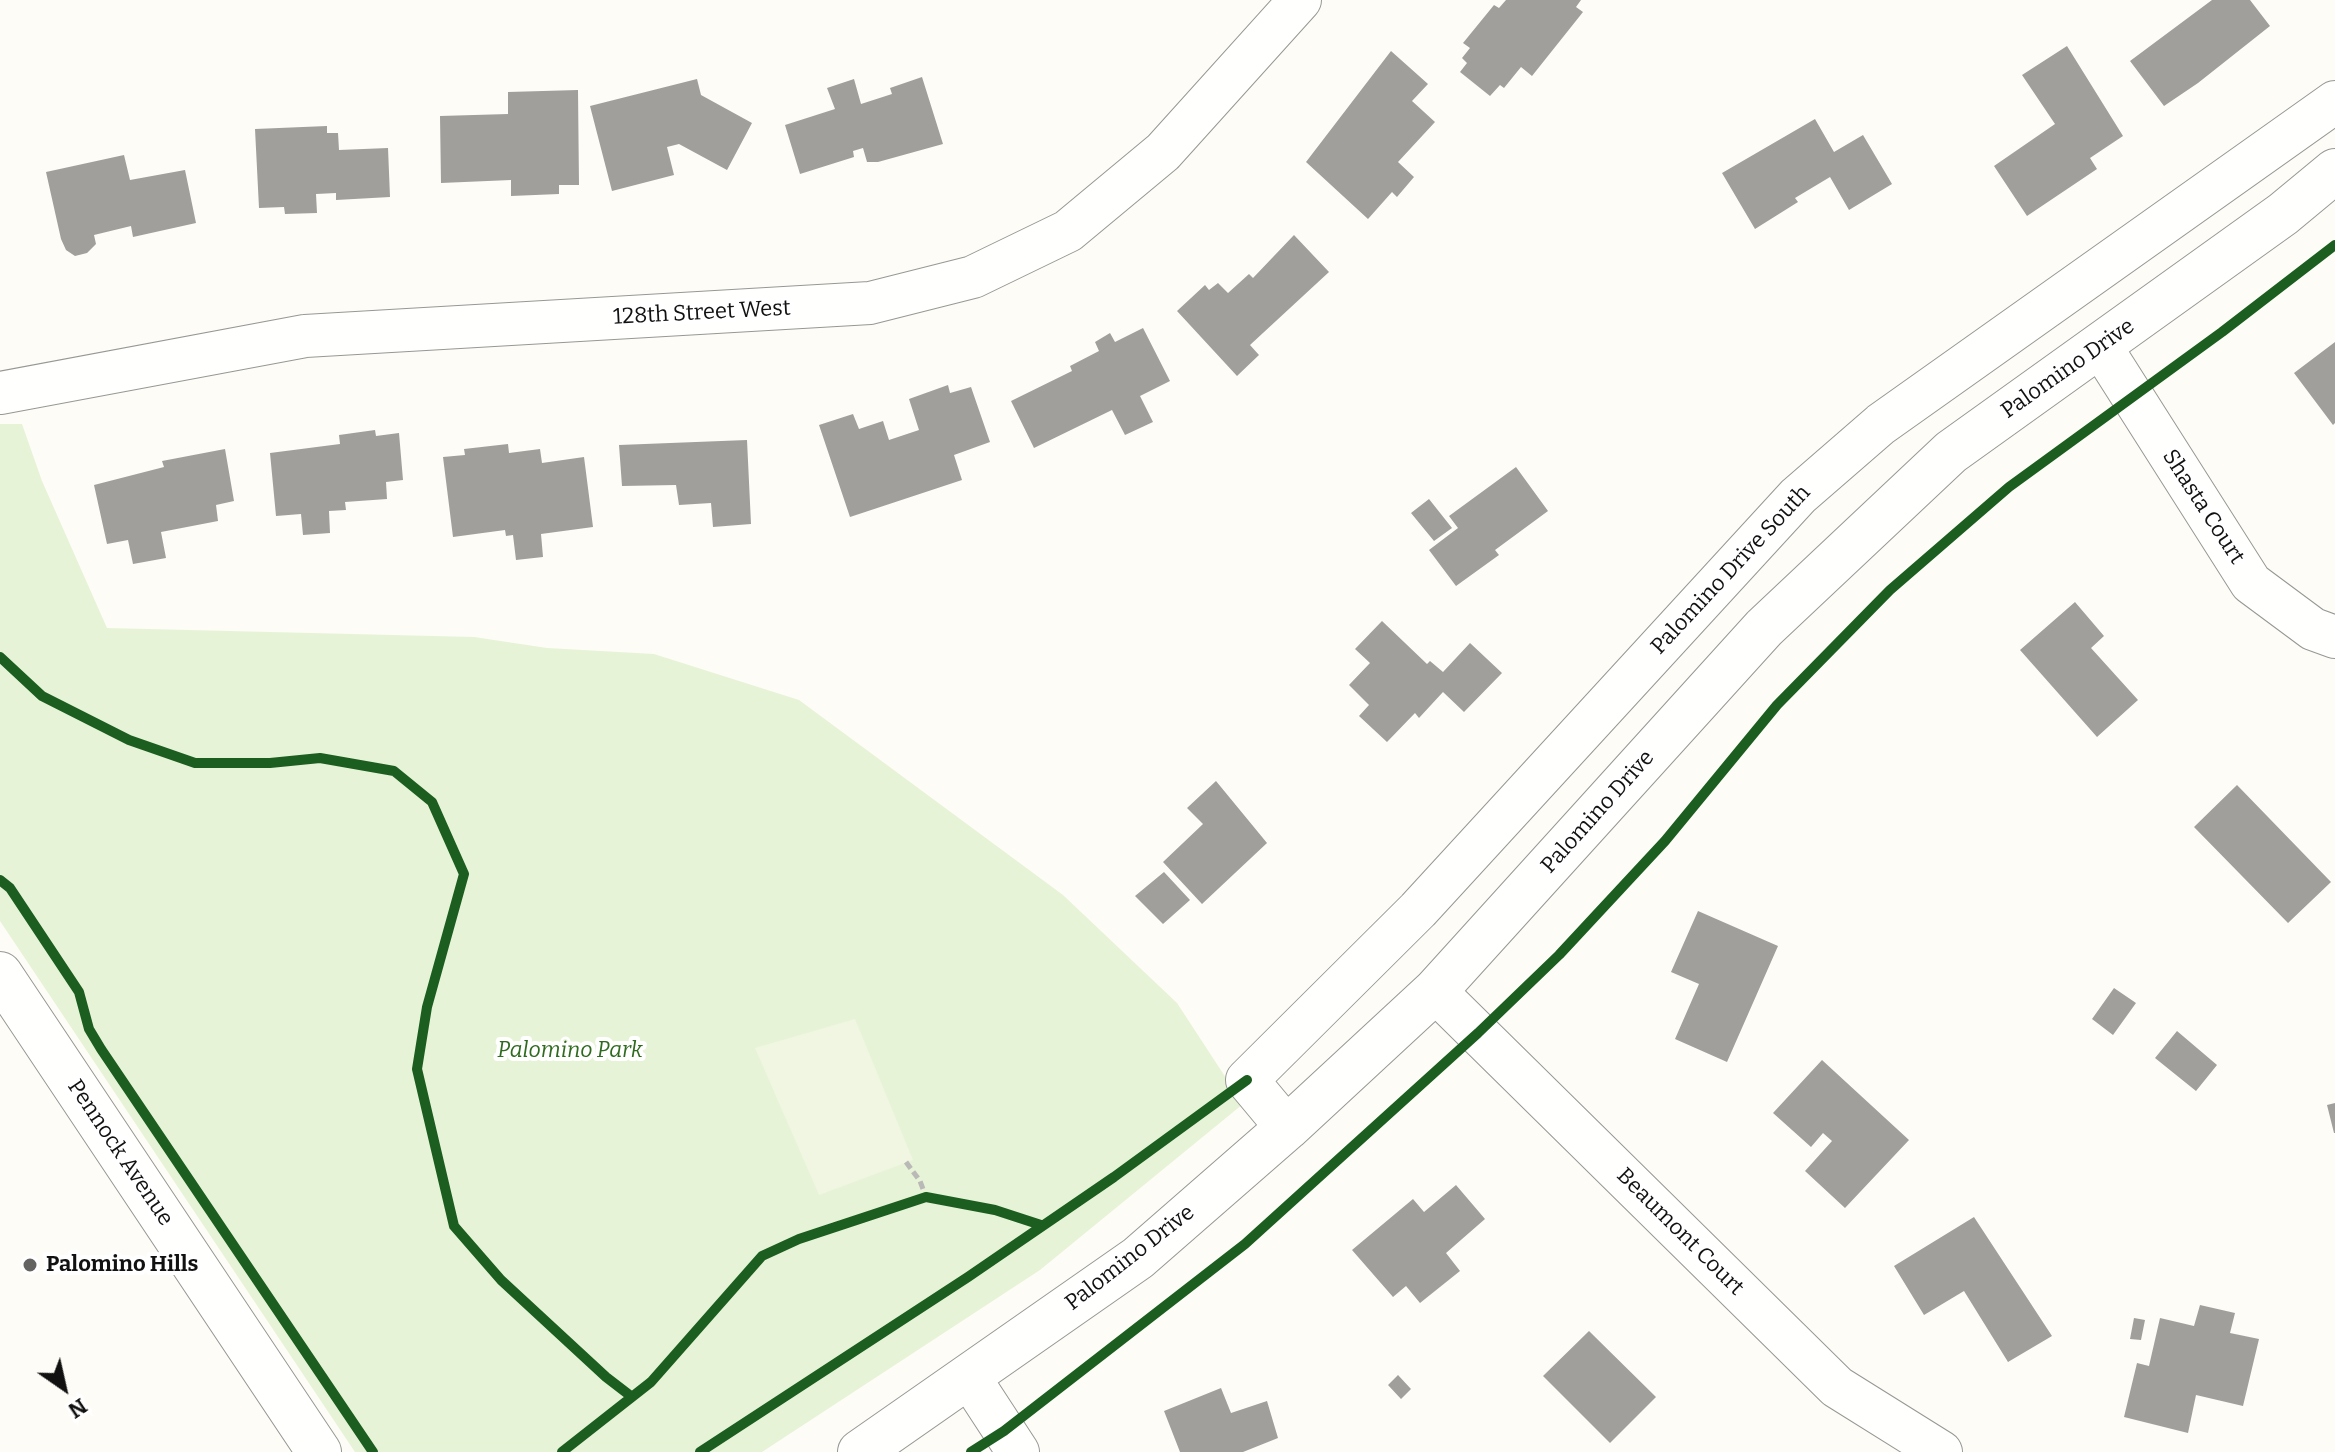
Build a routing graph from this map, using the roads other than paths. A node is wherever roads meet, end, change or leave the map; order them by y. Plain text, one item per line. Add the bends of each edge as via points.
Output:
1 (1300, 0) edge
2 (2335, 102) edge
3 (2335, 171) edge
4 (2101, 347) junction
5 (0, 393) edge
6 (2335, 637) edge
7 (0, 974) edge
8 (1435, 991) junction
9 (1287, 1128) junction
10 (969, 1377) junction
11 (319, 1452) edge
12 (860, 1452) edge
13 (1018, 1452) edge
14 (1941, 1452) edge

1 - 5 street, 128th Street West via 1163,152 1068,231 973,277 870,303 305,336
2 - 9 street, Palomino Drive South via 1881,424 1798,496 1418,910 1247,1080
3 - 4 street, Palomino Drive
4 - 6 street, Shasta Court via 2251,583 2313,629
4 - 8 street, Palomino Drive via 1951,452 1764,628
7 - 11 street, Pennock Avenue
8 - 9 street, Palomino Drive
8 - 14 street, Beaumont Court via 1837,1387
9 - 10 street, Palomino Drive via 1138,1258
10 - 12 street, Palomino Drive
10 - 13 street

